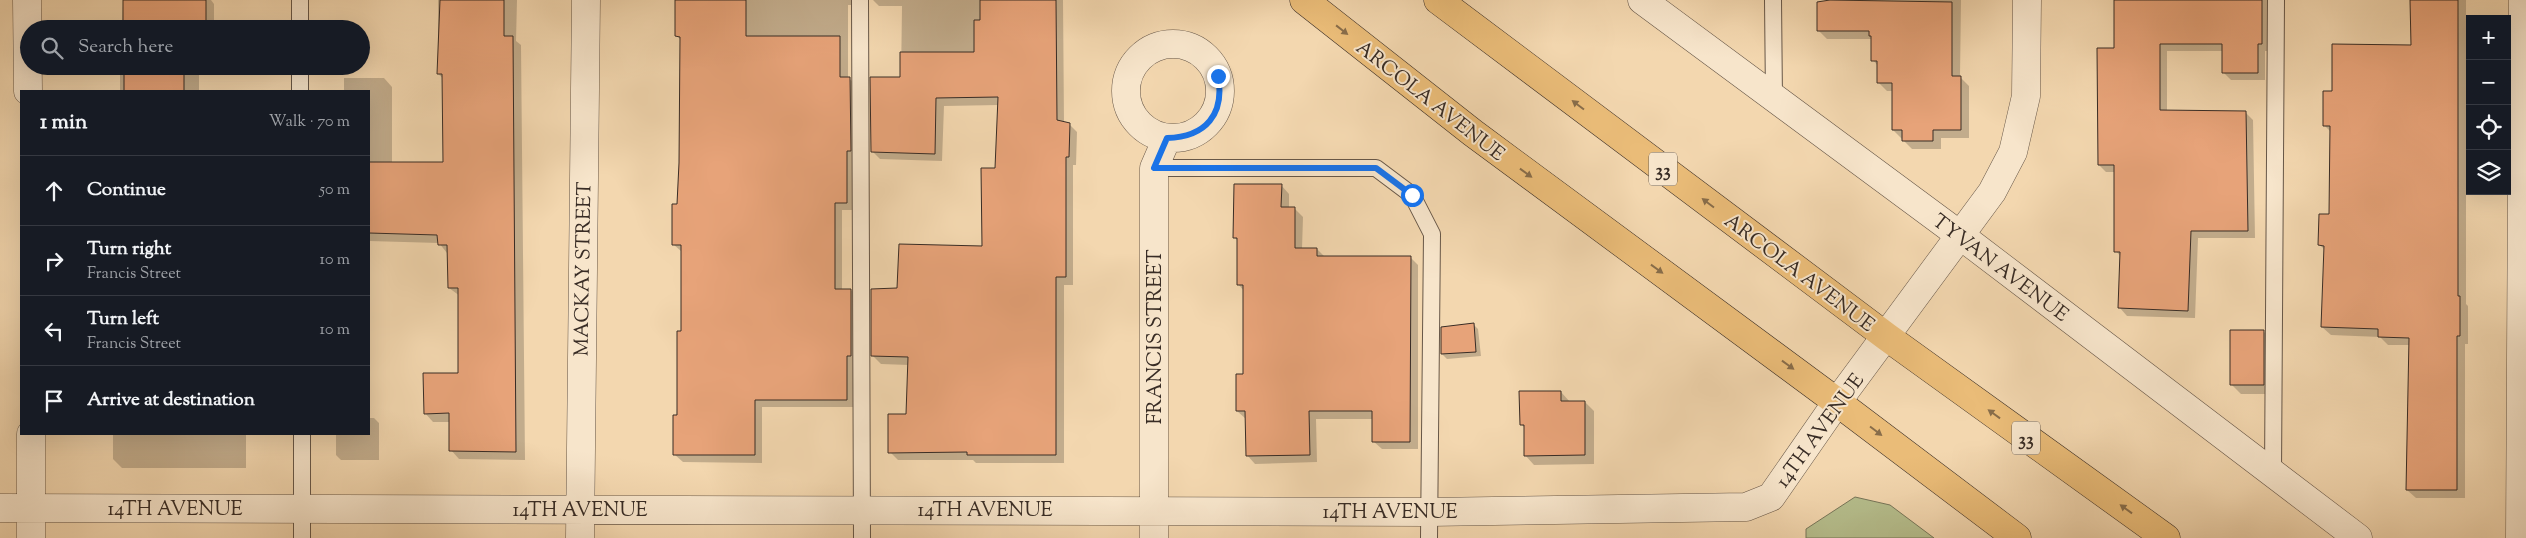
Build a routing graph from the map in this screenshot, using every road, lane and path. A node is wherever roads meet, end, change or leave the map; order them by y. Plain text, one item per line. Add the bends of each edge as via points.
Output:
1 (27, 0) edge
2 (300, 0) edge
3 (586, 0) edge
4 (860, 0) edge
5 (1304, 0) edge
6 (1438, 0) edge
7 (1642, 0) edge
8 (1773, 0) edge
9 (2026, 0) edge
10 (2276, 0) edge
11 (2522, 0) edge
12 (27, 20) edge
13 (300, 20) edge
14 (28, 75) edge
15 (300, 75) edge
16 (28, 90) edge
17 (300, 90) edge
18 (1774, 99) junction
19 (1167, 138) dead end
20 (1154, 168) junction
21 (1961, 236) junction
22 (1887, 337) junction
23 (1837, 402) junction
24 (31, 435) edge
25 (302, 435) edge
26 (2273, 474) junction
27 (0, 508) edge
28 (31, 508) junction
29 (302, 508) junction
30 (579, 509) junction
31 (862, 509) junction
32 (1154, 509) junction
33 (1429, 525) edge
34 (31, 538) edge
35 (302, 538) edge
36 (580, 538) edge
37 (862, 538) edge
38 (1154, 538) edge
39 (2017, 538) edge
40 (2166, 538) edge
41 (2358, 538) edge
42 (2520, 538) edge

1 - 12 street
2 - 13 lane
3 - 30 street, MACKAY STREET
4 - 31 lane
5 -> 23 main road, ARCOLA AVENUE via 1472,134
22 -> 6 main road, ARCOLA AVENUE / 33
7 - 18 street, TYVAN AVENUE
8 - 18 lane
9 - 21 street, 14TH AVENUE via 2026,96 2013,152 1992,192
10 - 26 lane
11 - 42 street
14 - 16 street
15 - 17 lane
18 - 21 street, TYVAN AVENUE
19 - 20 street, FRANCIS STREET
20 - 32 street, FRANCIS STREET
20 - 33 lane via 1376,168 1412,195 1432,234
21 - 22 street, 14TH AVENUE
21 - 26 street, TYVAN AVENUE
22 - 23 street, 14TH AVENUE
40 -> 22 main road, ARCOLA AVENUE / 33
23 - 33 street, 14TH AVENUE via 1771,498 1746,507
23 -> 39 main road, ARCOLA AVENUE
24 - 28 street
25 - 29 lane
26 - 41 street, TYVAN AVENUE
27 - 28 street, 14TH AVENUE
28 - 29 street, 14TH AVENUE
28 - 34 street
29 - 30 street, 14TH AVENUE
29 - 35 lane
30 - 31 street, 14TH AVENUE
30 - 36 street, MACKAY STREET
31 - 32 street, 14TH AVENUE
31 - 37 lane
32 - 33 street, 14TH AVENUE
32 - 38 street, FRANCIS STREET

